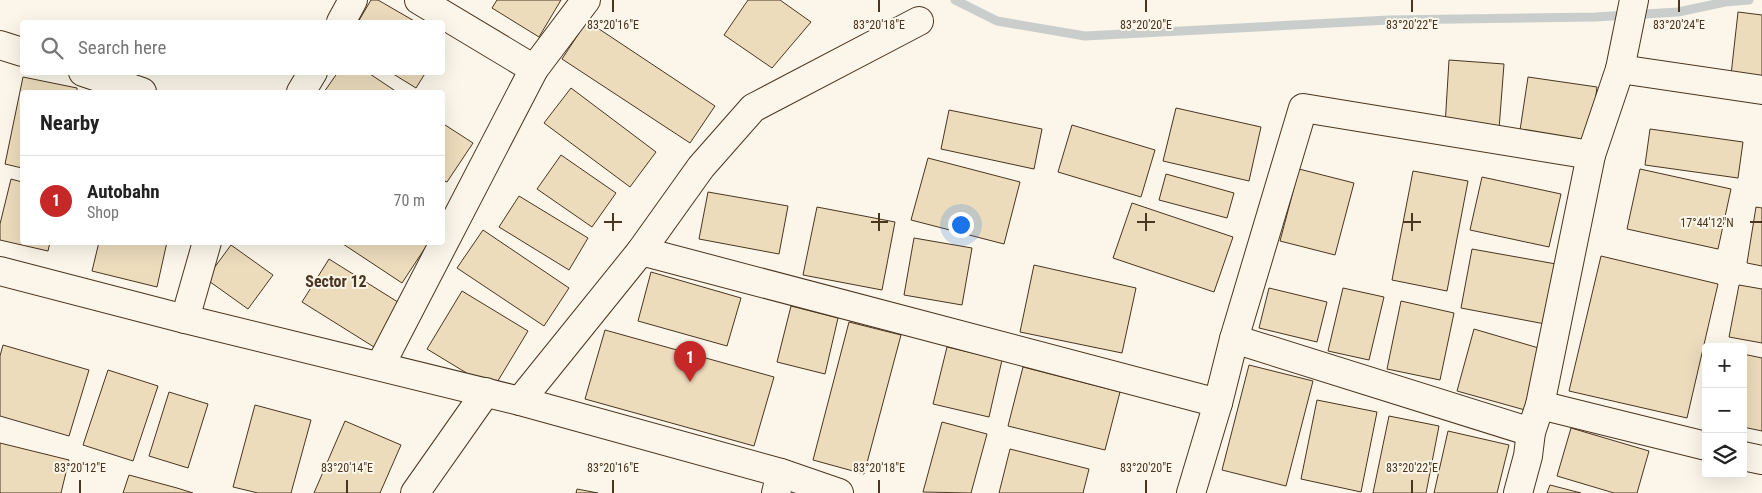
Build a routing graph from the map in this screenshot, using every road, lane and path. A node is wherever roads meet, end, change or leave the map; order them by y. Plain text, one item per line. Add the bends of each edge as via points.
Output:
1 (353, 0) edge
2 (419, 0) edge
3 (586, 0) edge
4 (1634, 0) edge
5 (342, 20) edge
6 (920, 21) dead end
7 (0, 44) edge
8 (20, 51) edge
9 (534, 69) junction
10 (1620, 69) junction
11 (92, 75) edge
12 (311, 75) edge
13 (136, 90) edge
14 (302, 90) edge
15 (1762, 90) edge
16 (1591, 155) junction
17 (445, 241) edge
18 (206, 245) edge
19 (443, 245) edge
20 (641, 252) junction
21 (0, 270) edge
22 (185, 318) junction
23 (1234, 338) junction
24 (380, 366) junction
25 (486, 392) junction
26 (520, 401) junction
27 (1218, 403) junction
28 (1540, 405) junction
29 (1531, 432) junction
30 (1702, 445) edge
31 (1747, 457) edge
32 (1762, 460) edge
33 (778, 483) edge
34 (415, 493) edge
35 (839, 493) edge
36 (1191, 493) edge
37 (1518, 493) edge

1 - 5 street
2 - 9 street
3 - 9 street
4 - 10 street
6 - 20 street via 753,108 701,167
7 - 8 street
9 - 17 street
10 - 15 street
10 - 16 street
11 - 13 street
12 - 14 street
16 - 23 street via 1303,108
16 - 28 street
18 - 22 street
19 - 24 street
20 - 26 street
20 - 27 street
21 - 22 street
22 - 24 street
23 - 27 street
23 - 29 street
24 - 25 street
25 - 26 street
25 - 34 street
26 - 33 street
27 - 36 street
28 - 29 street
28 - 30 street
29 - 37 street
31 - 32 street
33 - 35 street

